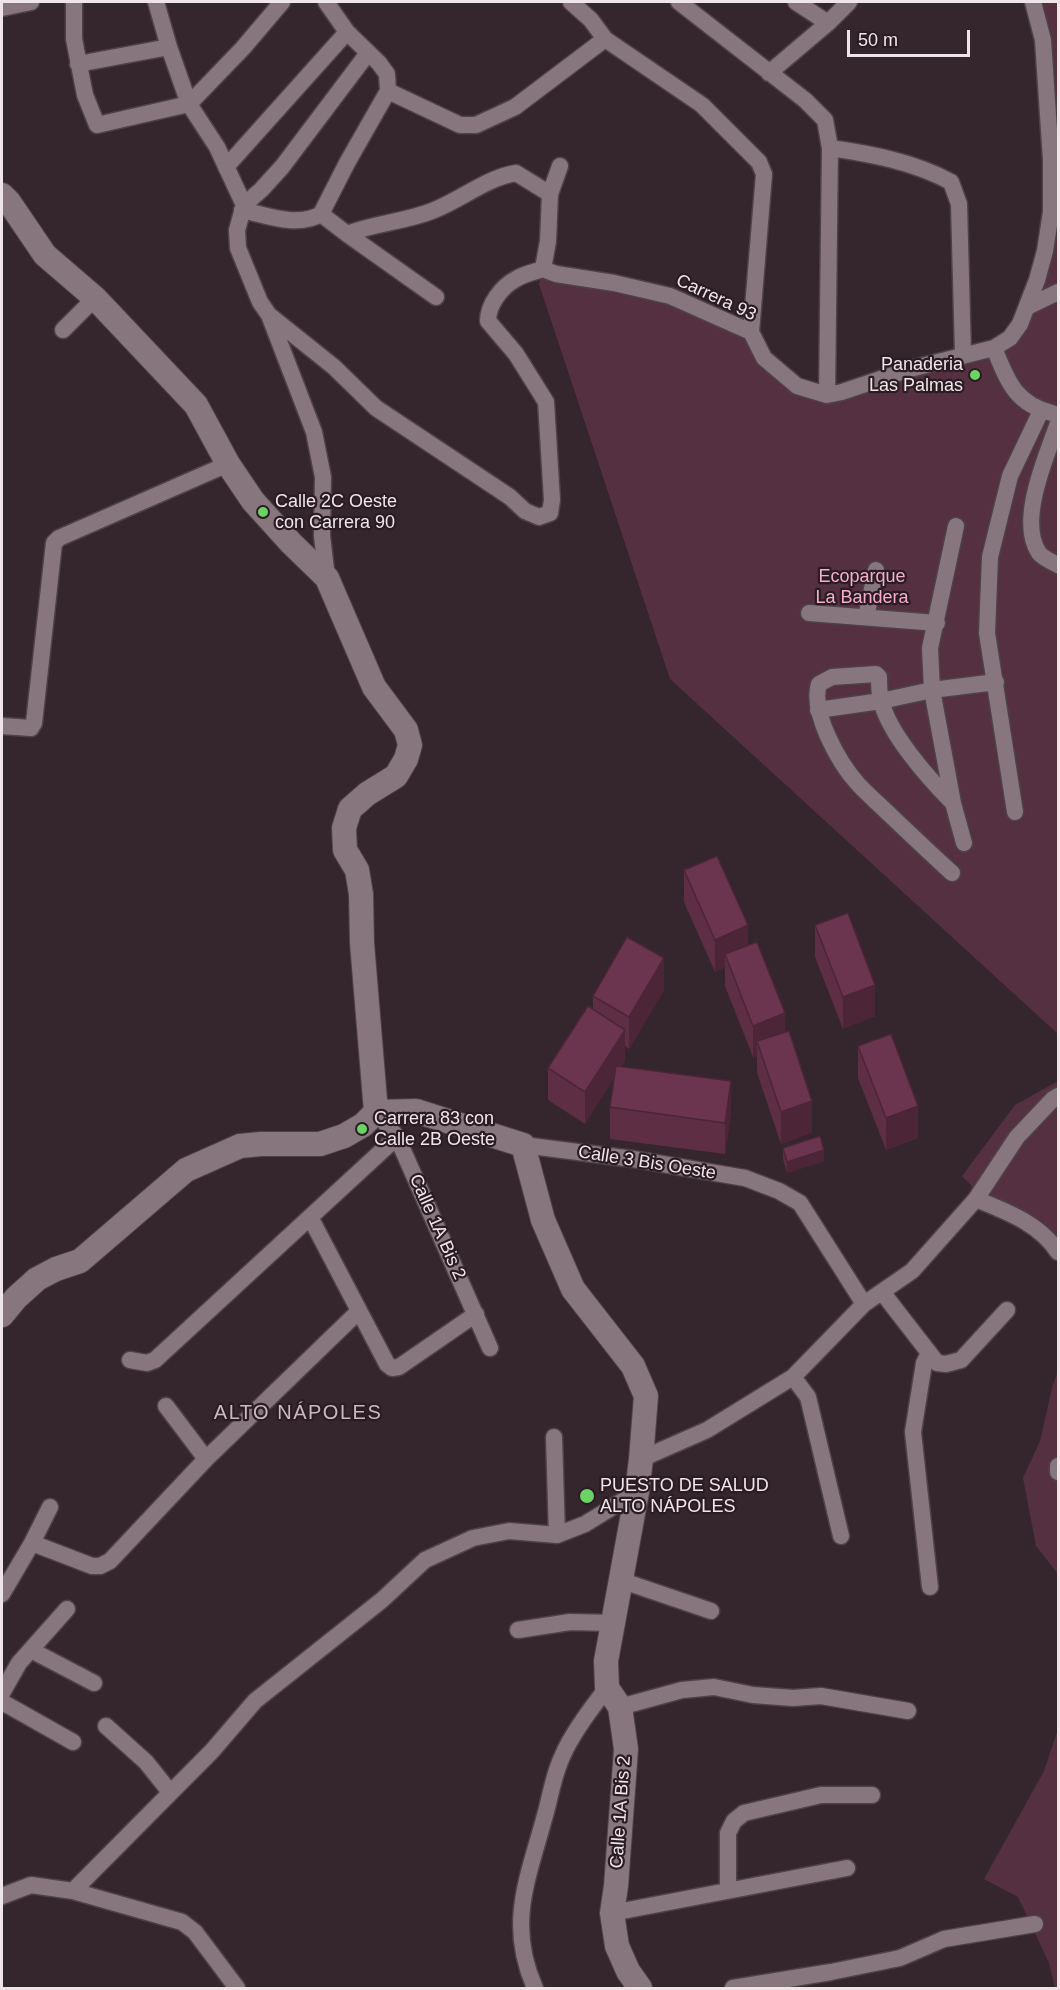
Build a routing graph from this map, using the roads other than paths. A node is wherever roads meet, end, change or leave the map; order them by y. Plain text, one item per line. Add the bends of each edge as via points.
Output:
1 (31, 2) edge
2 (74, 2) edge
3 (156, 2) edge
4 (282, 2) edge
5 (326, 2) edge
6 (571, 2) edge
7 (679, 2) edge
8 (796, 2) edge
9 (849, 2) edge
10 (1033, 2) edge
11 (2, 8) edge
12 (828, 23) junction
13 (346, 32) junction
14 (605, 39) junction
15 (168, 46) junction
16 (368, 53) junction
17 (78, 64) junction
18 (769, 73) junction
19 (388, 91) junction
20 (189, 104) junction
21 (830, 148) junction
22 (560, 166) dead end
23 (226, 167) junction
24 (550, 194) junction
25 (2, 195) edge
26 (243, 207) junction
27 (321, 214) junction
28 (346, 234) junction
29 (543, 269) junction
30 (1059, 292) edge
31 (436, 297) dead end
32 (95, 298) junction
33 (1027, 307) junction
34 (269, 315) junction
35 (63, 330) dead end
36 (751, 332) junction
37 (994, 348) junction
38 (963, 354) junction
39 (826, 395) junction
40 (1041, 411) junction
41 (1059, 415) edge
42 (1059, 423) edge
43 (228, 464) junction
44 (956, 525) dead end
45 (1059, 565) edge
46 (876, 570) dead end
47 (327, 578) junction
48 (809, 613) dead end
49 (866, 617) junction
50 (937, 623) junction
51 (996, 682) junction
52 (932, 690) junction
53 (881, 701) junction
54 (818, 710) junction
55 (2, 726) edge
56 (953, 803) junction
57 (1015, 812) dead end
58 (964, 843) dead end
59 (952, 873) dead end
60 (1059, 1096) edge
61 (376, 1112) junction
62 (397, 1137) junction
63 (523, 1145) junction
64 (976, 1200) junction
65 (310, 1217) junction
66 (1059, 1252) edge
67 (882, 1292) junction
68 (864, 1304) junction
69 (1007, 1310) dead end
70 (359, 1311) junction
71 (476, 1314) junction
72 (2, 1315) edge
73 (490, 1348) dead end
74 (929, 1353) junction
75 (130, 1360) dead end
76 (793, 1377) junction
77 (166, 1406) dead end
78 (554, 1437) dead end
79 (206, 1459) junction
80 (641, 1459) junction
81 (1059, 1466) edge
82 (1059, 1472) edge
83 (637, 1492) junction
84 (50, 1507) dead end
85 (557, 1535) junction
86 (841, 1536) dead end
87 (32, 1543) junction
88 (620, 1580) junction
89 (930, 1587) dead end
90 (2, 1591) edge
91 (67, 1609) dead end
92 (711, 1611) dead end
93 (613, 1623) junction
94 (518, 1630) dead end
95 (31, 1650) junction
96 (93, 1683) dead end
97 (2, 1693) edge
98 (614, 1698) junction
99 (2, 1702) edge
100 (908, 1712) dead end
101 (106, 1726) dead end
102 (73, 1742) dead end
103 (170, 1792) junction
104 (872, 1795) dead end
105 (847, 1868) dead end
106 (728, 1890) junction
107 (73, 1891) junction
108 (2, 1896) edge
109 (612, 1913) junction
110 (1035, 1924) dead end
111 (232, 1987) edge
112 (535, 1989) edge
113 (640, 1989) edge
114 (733, 1989) edge

1 - 11 street
2 - 17 street
3 - 15 street
4 - 20 street
5 - 13 street
6 - 14 street
7 - 18 street
8 - 12 street
9 - 12 street
10 - 33 street via 1043,40 1051,212 1045,251
12 - 18 street
13 - 16 street
13 - 23 street
14 - 19 street via 515,107 476,125 460,125
14 - 36 street via 702,105 759,162 764,174
15 - 17 street
15 - 20 street
16 - 19 street via 387,74
16 - 26 street via 282,167
17 - 20 street via 97,125
18 - 21 street via 825,120
19 - 27 street
20 - 23 street
21 - 38 street via 892,160 933,172 951,182 959,204
21 - 39 street
22 - 24 street
23 - 26 street
24 - 28 street via 516,172 502,175 434,210
24 - 29 street
25 - 32 street via 45,255
26 - 27 street via 292,221
26 - 34 street via 237,230 238,248
27 - 28 street
28 - 31 street
29 - 34 street via 515,279 488,311 488,321 516,354 546,402 552,500 550,513 539,517 525,512 491,483 376,408 334,367
29 - 36 street, Carrera 93 via 670,296
30 - 33 street
32 - 35 street
32 - 43 street via 196,405
33 - 37 street via 1010,338
34 - 47 street via 315,432 323,477 322,536
36 - 39 street, Carrera 93 via 764,358 797,386
37 - 38 street
37 - 40 street via 1006,380 1019,397
38 - 39 street
40 - 41 street
40 - 51 street via 1010,476 990,557 987,633
42 - 45 street via 1037,484 1032,517 1032,538 1040,555
43 - 47 street via 253,501
43 - 55 street via 54,543 34,723 31,728
44 - 50 street
46 - 49 street
47 - 61 street via 374,687 406,730 410,745 396,776 350,809 344,828 345,850 357,870 362,894 362,943
48 - 49 street
49 - 50 street
50 - 52 street via 930,648
51 - 52 street
51 - 57 street
52 - 53 street
52 - 56 street
53 - 54 street
53 - 54 street via 876,674 832,677 819,684
53 - 56 street via 894,733
54 - 59 street via 857,784
56 - 58 street
60 - 64 street via 1017,1137
61 - 62 street, Calle 1A Bis 2
61 - 63 street, Calle 3 Bis Oeste via 416,1110
61 - 72 street via 344,1136 320,1144 240,1146 186,1170 80,1261 37,1279
62 - 65 street
62 - 71 street, Calle 1A Bis 2
63 - 68 street, Calle 3 Bis Oeste via 745,1178 779,1191 800,1203
63 - 80 street, Calle 1A Bis 2 via 543,1220 573,1289 633,1366 646,1396
64 - 66 street via 1016,1216 1049,1238
64 - 67 street via 912,1271
65 - 70 street
65 - 75 street via 151,1363
67 - 68 street
67 - 74 street
68 - 76 street
69 - 74 street via 961,1360 937,1363
70 - 71 street via 387,1364 393,1368
70 - 79 street
71 - 73 street, Calle 1A Bis 2
74 - 89 street via 913,1432
76 - 80 street via 707,1430
76 - 86 street via 808,1397
77 - 79 street
78 - 85 street
79 - 87 street via 110,1561 100,1566
80 - 83 street, Calle 1A Bis 2
81 - 82 street
83 - 85 street via 585,1524
83 - 88 street, Calle 1A Bis 2
84 - 87 street
85 - 103 street via 508,1531 474,1538 424,1560 382,1600 255,1701
87 - 90 street
88 - 92 street
88 - 93 street, Calle 1A Bis 2
91 - 95 street
93 - 94 street via 570,1622
93 - 98 street, Calle 1A Bis 2 via 606,1661
95 - 96 street
95 - 97 street
98 - 100 street via 714,1687 753,1695 821,1696
98 - 109 street, Calle 1A Bis 2 via 626,1749
98 - 112 street via 593,1706 562,1757 522,1899 521,1939 525,1966
99 - 102 street
101 - 103 street via 146,1762
103 - 107 street
104 - 106 street via 821,1795 744,1813 728,1833
105 - 106 street
106 - 109 street
107 - 108 street via 31,1885
107 - 111 street via 182,1922 195,1932
109 - 113 street, Calle 1A Bis 2 via 617,1946
110 - 114 street via 944,1939 900,1958

